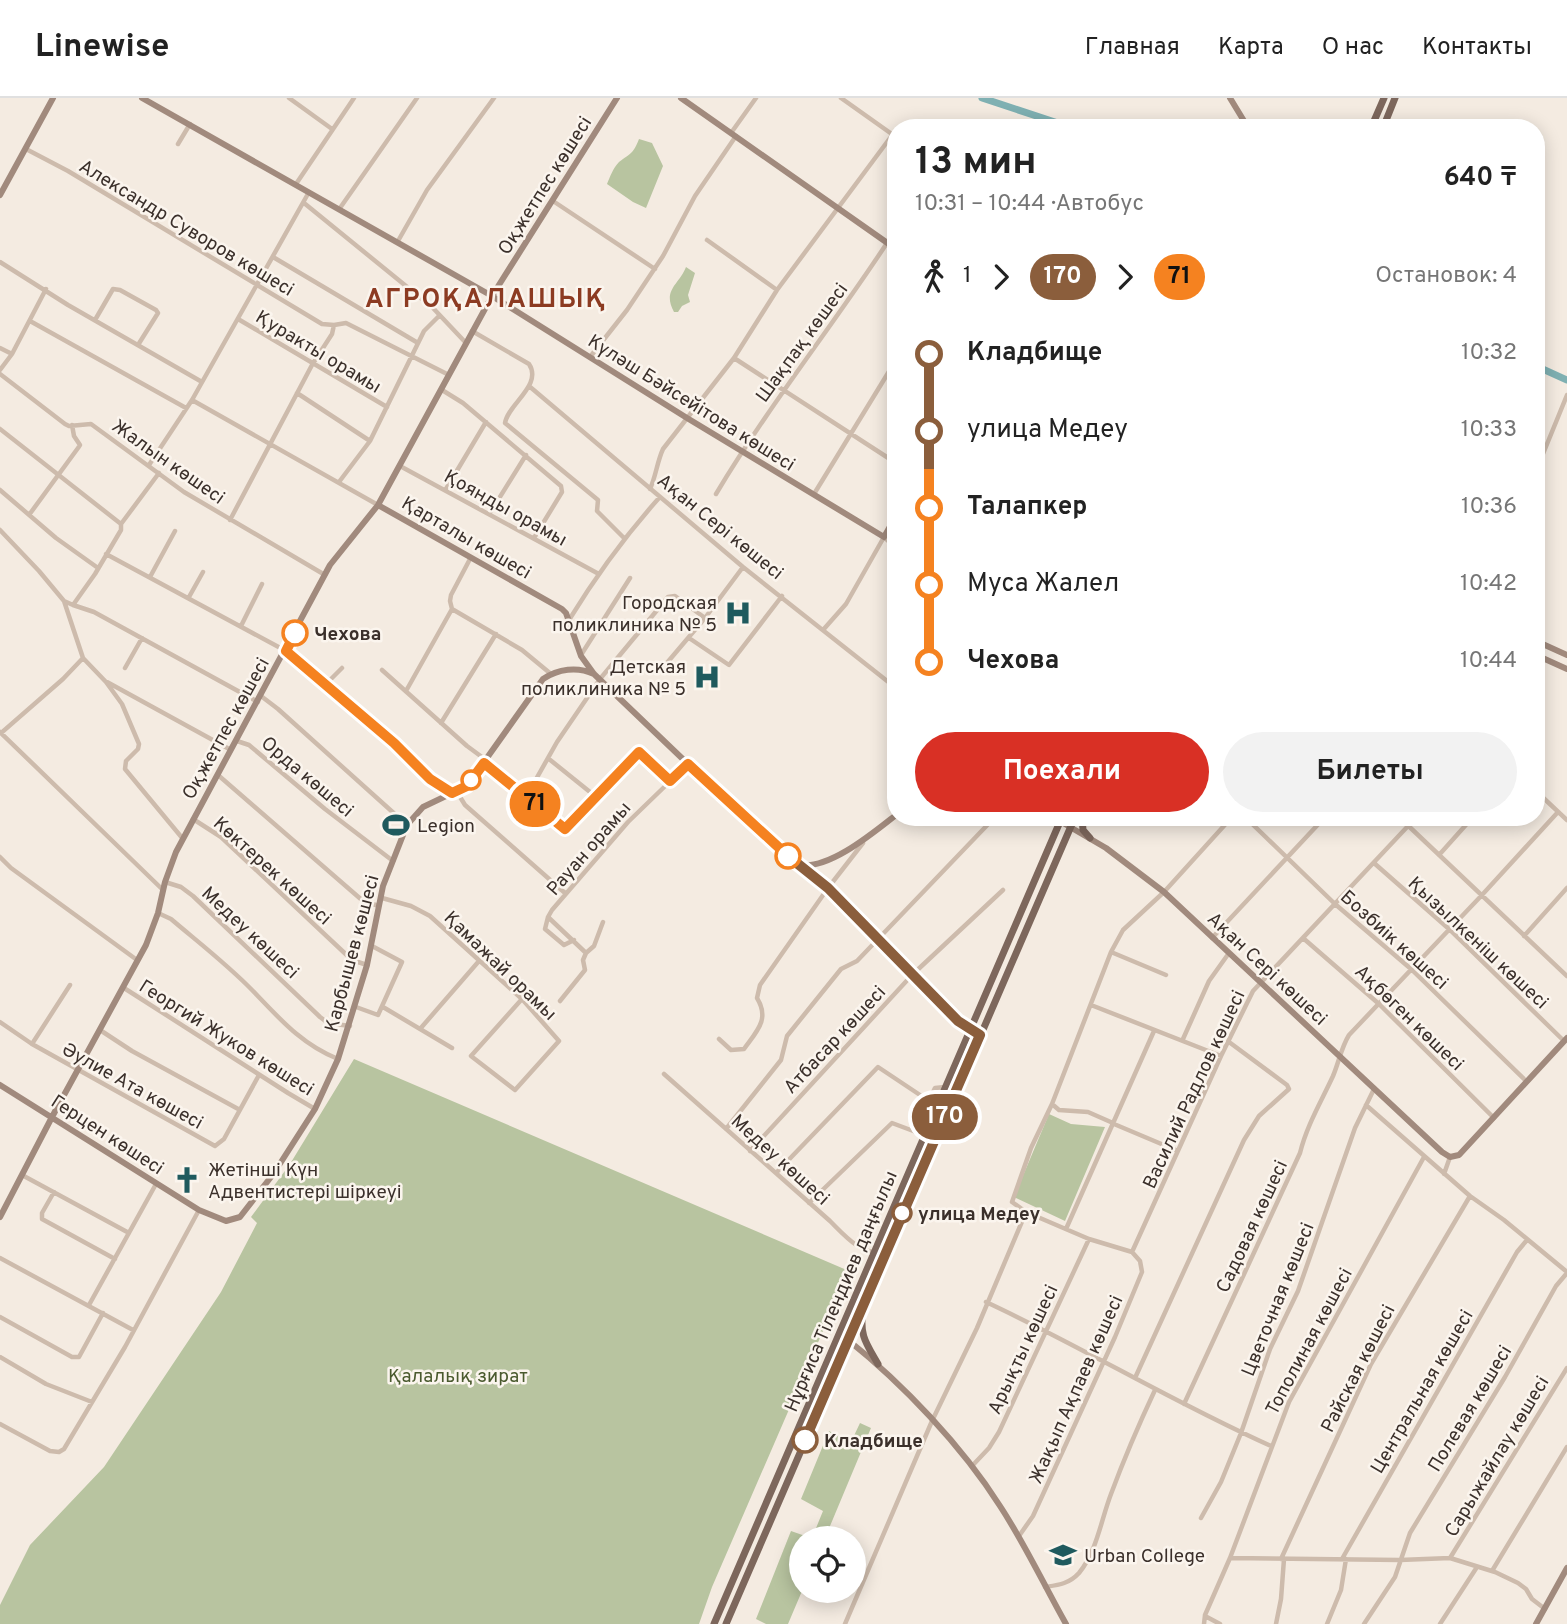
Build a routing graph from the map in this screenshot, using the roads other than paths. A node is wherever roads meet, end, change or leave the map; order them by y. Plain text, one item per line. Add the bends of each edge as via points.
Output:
1 (53, 98) edge
2 (142, 98) edge
3 (289, 98) edge
4 (354, 98) edge
5 (417, 98) edge
6 (494, 98) edge
7 (617, 98) edge
8 (681, 98) edge
9 (756, 98) edge
10 (841, 98) edge
11 (1230, 98) edge
12 (1384, 98) edge
13 (1395, 98) edge
14 (1243, 119) edge
15 (1375, 119) edge
16 (1387, 119) edge
17 (190, 124) junction
18 (332, 129) junction
19 (887, 130) edge
20 (734, 135) junction
21 (178, 144) dead end
22 (887, 144) edge
23 (26, 149) junction
24 (296, 184) junction
25 (309, 191) junction
26 (0, 195) edge
27 (553, 201) junction
28 (304, 203) junction
29 (340, 208) junction
30 (839, 208) junction
31 (707, 240) dead end
32 (398, 241) junction
33 (887, 243) joint
34 (273, 257) junction
35 (0, 262) edge
36 (655, 269) junction
37 (257, 286) junction
38 (46, 289) junction
39 (777, 290) junction
40 (492, 296) junction
41 (439, 316) junction
42 (238, 319) junction
43 (95, 320) junction
44 (30, 321) junction
45 (336, 324) junction
46 (472, 331) junction
47 (418, 343) junction
48 (466, 343) junction
49 (138, 345) junction
50 (0, 348) edge
51 (12, 354) junction
52 (589, 357) junction
53 (411, 358) junction
54 (734, 358) junction
55 (312, 365) junction
56 (0, 372) edge
57 (449, 375) junction
58 (887, 375) edge
59 (202, 382) junction
60 (528, 386) junction
61 (442, 390) junction
62 (783, 390) junction
63 (297, 393) junction
64 (1567, 396) edge
65 (192, 400) junction
66 (387, 407) junction
67 (187, 408) junction
68 (687, 418) junction
69 (486, 422) junction
70 (72, 425) junction
71 (0, 429) edge
72 (852, 433) junction
73 (370, 441) junction
74 (268, 444) junction
75 (1545, 451) edge
76 (741, 452) junction
77 (526, 455) junction
78 (887, 457) edge
79 (149, 465) junction
80 (400, 466) junction
81 (159, 473) junction
82 (60, 474) junction
83 (339, 482) junction
84 (446, 489) junction
85 (650, 489) junction
86 (0, 490) edge
87 (716, 494) dead end
88 (814, 494) junction
89 (660, 498) junction
90 (377, 505) junction
91 (490, 513) junction
92 (29, 515) junction
93 (229, 520) junction
94 (121, 524) junction
95 (0, 530) edge
96 (175, 531) dead end
97 (887, 532) edge
98 (884, 537) junction
99 (534, 538) junction
100 (624, 538) junction
101 (887, 540) edge
102 (106, 554) junction
103 (470, 558) junction
104 (743, 566) junction
105 (98, 568) junction
106 (204, 572) dead end
107 (597, 573) junction
108 (325, 575) junction
109 (150, 577) junction
110 (631, 578) dead end
111 (262, 584) dead end
112 (782, 596) junction
113 (189, 597) junction
114 (64, 601) junction
115 (73, 605) junction
116 (452, 609) junction
117 (705, 618) junction
118 (568, 620) junction
119 (241, 626) junction
120 (823, 630) junction
121 (496, 634) junction
122 (142, 638) junction
123 (689, 638) junction
124 (1545, 645) edge
125 (286, 651) junction
126 (1567, 655) edge
127 (581, 656) junction
128 (83, 658) junction
129 (1545, 659) edge
130 (666, 664) dead end
131 (125, 668) dead end
132 (342, 668) dead end
133 (1567, 669) edge
134 (382, 670) dead end
135 (551, 674) junction
136 (594, 674) junction
137 (600, 679) junction
138 (887, 681) edge
139 (106, 682) junction
140 (326, 684) junction
141 (406, 691) junction
142 (259, 699) junction
143 (441, 723) junction
144 (0, 733) edge
145 (237, 741) junction
146 (232, 750) junction
147 (549, 759) junction
148 (485, 762) junction
149 (688, 764) junction
150 (218, 775) junction
151 (670, 781) junction
152 (454, 792) junction
153 (595, 796) junction
154 (526, 797) junction
155 (1545, 800) edge
156 (1558, 812) junction
157 (193, 819) junction
158 (1567, 820) edge
159 (887, 822) edge
160 (407, 825) junction
161 (986, 826) edge
162 (1055, 826) edge
163 (1066, 826) edge
164 (1071, 826) edge
165 (1083, 826) edge
166 (1223, 826) edge
167 (1254, 826) edge
168 (1317, 826) edge
169 (1408, 826) joint
170 (1465, 826) edge
171 (1070, 829) junction
172 (1090, 838) junction
173 (183, 839) junction
174 (866, 839) junction
175 (1439, 855) junction
176 (0, 857) edge
177 (1286, 859) junction
178 (393, 861) junction
179 (1374, 863) junction
180 (801, 866) junction
181 (165, 882) junction
182 (828, 888) junction
183 (1567, 888) edge
184 (1003, 890) dead end
185 (163, 891) junction
186 (1164, 892) junction
187 (565, 893) junction
188 (1482, 895) junction
189 (382, 898) junction
190 (1335, 904) junction
191 (380, 906) junction
192 (158, 913) junction
193 (548, 916) junction
194 (603, 922) dead end
195 (1449, 929) junction
196 (1524, 936) junction
197 (878, 937) junction
198 (1212, 938) junction
199 (1303, 938) junction
200 (574, 940) junction
201 (372, 946) junction
202 (1111, 952) junction
203 (586, 953) junction
204 (1229, 953) junction
205 (138, 960) junction
206 (479, 961) junction
207 (367, 965) junction
208 (1411, 969) junction
209 (1566, 974) edge
210 (912, 975) junction
211 (1166, 975) dead end
212 (1261, 983) junction
213 (70, 985) dead end
214 (124, 988) junction
215 (522, 999) junction
216 (560, 1001) dead end
217 (1379, 1004) junction
218 (1091, 1005) junction
219 (356, 1007) junction
220 (383, 1007) junction
221 (0, 1022) edge
222 (350, 1026) junction
223 (421, 1029) junction
224 (970, 1029) junction
225 (100, 1030) junction
226 (1154, 1031) junction
227 (980, 1035) junction
228 (719, 1039) dead end
229 (1183, 1039) junction
230 (1566, 1040) edge
231 (1229, 1042) junction
232 (32, 1044) junction
233 (452, 1048) dead end
234 (1221, 1056) junction
235 (1340, 1057) junction
236 (338, 1059) junction
237 (77, 1069) junction
238 (259, 1074) junction
239 (664, 1074) dead end
240 (1526, 1081) junction
241 (0, 1085) edge
242 (946, 1087) junction
243 (1374, 1090) junction
244 (929, 1101) junction
245 (1052, 1104) junction
246 (1366, 1105) junction
247 (315, 1109) junction
248 (240, 1110) junction
249 (52, 1117) junction
250 (1494, 1119) junction
251 (1114, 1124) junction
252 (726, 1129) junction
253 (750, 1151) junction
254 (1178, 1151) junction
255 (1424, 1157) junction
256 (1450, 1157) junction
257 (776, 1173) junction
258 (1444, 1174) junction
259 (22, 1175) junction
260 (156, 1184) junction
261 (54, 1192) junction
262 (1470, 1196) junction
263 (810, 1203) junction
264 (199, 1210) junction
265 (1026, 1212) junction
266 (1, 1213) edge
267 (1066, 1229) junction
268 (128, 1233) junction
269 (1089, 1239) junction
270 (1527, 1240) junction
271 (1132, 1252) junction
272 (874, 1253) junction
273 (885, 1254) junction
274 (0, 1258) edge
275 (115, 1259) junction
276 (1567, 1273) edge
277 (865, 1300) junction
278 (986, 1302) junction
279 (89, 1305) junction
280 (103, 1313) junction
281 (0, 1317) edge
282 (133, 1330) junction
283 (1048, 1331) junction
284 (848, 1340) junction
285 (0, 1357) edge
286 (1104, 1360) junction
287 (878, 1364) junction
288 (1567, 1368) edge
289 (1135, 1378) junction
290 (1156, 1390) junction
291 (92, 1402) junction
292 (1184, 1405) junction
293 (932, 1421) junction
294 (0, 1423) edge
295 (1241, 1433) junction
296 (1271, 1446) junction
297 (1567, 1447) edge
298 (972, 1466) junction
299 (1201, 1518) dead end
300 (1019, 1536) junction
301 (1230, 1558) junction
302 (1450, 1558) junction
303 (1282, 1559) junction
304 (1344, 1559) junction
305 (1401, 1560) junction
306 (1477, 1567) junction
307 (1567, 1568) edge
308 (1492, 1571) junction
309 (1045, 1587) junction
310 (1545, 1609) junction
311 (1205, 1615) junction
312 (714, 1624) edge
313 (726, 1624) edge
314 (845, 1624) edge
315 (1066, 1624) edge
316 (1204, 1624) edge
317 (1220, 1624) edge
318 (1276, 1624) edge
319 (1327, 1624) edge
320 (1364, 1624) edge
321 (1440, 1624) edge
322 (1536, 1624) edge

1 - 23 street
2 - 17 street, Күләш Бәйсейітова көшесі
3 - 18 street
4 - 18 street
5 - 29 street
6 - 32 street via 427,190
7 - 27 street, Оқжетпес көшесі
8 - 20 street
9 - 20 street
10 - 19 street
11 - 14 street
12 - 15 main road
13 - 16 main road
17 - 21 street
17 - 24 street, Күләш Бәйсейітова көшесі
18 - 24 street
20 - 30 street
20 - 36 street
22 - 30 street
23 - 26 street
23 - 37 street, Александр Суворов көшесі
24 - 25 street, Күләш Бәйсейітова көшесі
25 - 28 street
25 - 29 street, Күләш Бәйсейітова көшесі
27 - 36 street
27 - 40 street, Оқжетпес көшесі
28 - 34 street
28 - 41 street
29 - 32 street, Күләш Бәйсейітова көшесі
30 - 33 street
30 - 39 street
31 - 39 street
32 - 40 street, Күләш Бәйсейітова көшесі
33 - 62 street, Шақпақ көшесі
34 - 37 street
34 - 47 street
35 - 38 street
36 - 52 street
37 - 42 street
37 - 45 street, Александр Суворов көшесі via 321,324
38 - 43 street
38 - 44 street
39 - 54 street
40 - 46 street, Оқжетпес көшесі
40 - 52 street, Күләш Бәйсейітова көшесі
41 - 47 street
41 - 48 street
42 - 55 street, Қуракты орамы
42 - 59 street
43 - 49 street
43 - 49 street via 113,289 134,297 158,313
44 - 51 street
44 - 67 street
45 - 53 street, Александр Суворов көшесі via 346,323
45 - 55 street
46 - 48 street, Оқжетпес көшесі
46 - 60 street via 529,364 532,377
47 - 53 street
48 - 57 street, Оқжетпес көшесі
49 - 59 street
50 - 51 street
51 - 56 street
52 - 68 street, Күләш Бәйсейітова көшесі
53 - 57 street, Александр Суворов көшесі
53 - 66 street
54 - 62 street
54 - 68 street
55 - 63 street
55 - 66 street, Қуракты орамы
56 - 70 street, Жалын көшесі
57 - 61 street, Оқжетпес көшесі
58 - 72 street
59 - 65 street
60 - 85 street, Ақан Сері көшесі
60 - 100 street via 505,423 598,500 597,511
61 - 69 street
61 - 80 street, Оқжетпес көшесі
62 - 72 street
62 - 76 street, Шақпақ көшесі
63 - 73 street
63 - 74 street
64 - 75 street
65 - 67 street
65 - 74 street, Қарталы көшесі
66 - 73 street
67 - 79 street
68 - 76 street, Күләш Бәйсейітова көшесі
68 - 85 street via 663,449
69 - 77 street
69 - 84 street
70 - 79 street, Жалын көшесі via 91,424
70 - 82 street via 79,445
71 - 82 street
72 - 78 street
72 - 88 street
73 - 83 street
74 - 83 street, Қарталы көшесі
74 - 93 street
76 - 87 street, Шақпақ көшесі
76 - 88 street, Күләш Бәйсейітова көшесі
77 - 91 street
77 - 99 street via 560,484 562,492
79 - 81 street, Жалын көшесі
80 - 84 street, Қоянды орамы
80 - 90 street, Оқжетпес көшесі
81 - 93 street, Жалын көшесі
81 - 94 street
82 - 92 street
82 - 94 street
83 - 90 street, Қарталы көшесі
84 - 91 street, Қоянды орамы
85 - 89 street, Ақан Сері көшесі
86 - 92 street
88 - 98 street, Күләш Бәйсейітова көшесі
89 - 100 street
89 - 104 street, Ақан Сері көшесі
90 - 103 street, Қарталы көшесі
90 - 108 street, Оқжетпес көшесі
91 - 99 street, Қоянды орамы
92 - 105 street
93 - 108 street, Жалын көшесі
94 - 102 street
95 - 114 street
96 - 109 street
97 - 98 street
98 - 101 street, Күләш Бәйсейітова көшесі
98 - 120 street via 846,604
99 - 107 street, Қоянды орамы
100 - 107 street
102 - 105 street
102 - 109 street
103 - 116 street via 451,595
103 - 118 street, Қарталы көшесі via 562,610
104 - 112 street, Ақан Сері көшесі
104 - 117 street
105 - 115 street
106 - 113 street
107 - 118 street
108 - 125 street, Оқжетпес көшесі
109 - 113 street
110 - 127 street
111 - 119 street
112 - 120 street, Ақан Сері көшесі
112 - 123 street via 729,665
113 - 119 street
114 - 115 street
114 - 128 street
115 - 122 street
116 - 121 street
116 - 141 street
117 - 123 street
117 - 137 street via 675,596 668,597
118 - 127 street
119 - 125 street
120 - 138 street, Ақан Сері көшесі
121 - 135 street
121 - 143 street
122 - 131 street
122 - 142 street
123 - 130 street
124 - 126 street
125 - 140 street
125 - 142 street, Оқжетпес көшесі
127 - 136 street
128 - 139 street
128 - 144 street
129 - 133 street
132 - 140 street
134 - 141 street
135 - 136 street via 586,670
135 - 148 street, Карбышев көшесі via 537,685
136 - 137 street
137 - 147 street
137 - 149 street
139 - 146 street, Орда көшесі
139 - 173 street, Көктерек көшесі via 122,704 140,747 126,761 125,769
140 - 152 street via 430,779
141 - 143 street
142 - 145 street, Оқжетпес көшесі
142 - 160 street via 278,709
143 - 148 street
144 - 185 street
145 - 146 street, Оқжетпес көшесі
145 - 178 street, Орда көшесі via 249,745
146 - 150 street, Оқжетпес көшесі
147 - 153 street, Рауан орамы
147 - 154 street
148 - 152 street, Карбышев көшесі via 467,786
148 - 154 street
149 - 151 street, Рауан орамы
149 - 180 street
150 - 157 street, Оқжетпес көшесі
150 - 191 street via 363,901
151 - 153 street, Рауан орамы via 639,752
151 - 187 street, Рауан орамы
152 - 160 street, Карбышев көшесі via 423,807
152 - 187 street
153 - 154 street, Рауан орамы via 565,829
155 - 156 street
156 - 158 street
156 - 188 street, Садовая көшесі
157 - 173 street, Оқжетпес көшесі
157 - 207 street, Көктерек көшесі via 221,837 352,960
159 - 174 street
160 - 178 street, Карбышев көшесі
161 - 197 street
162 - 224 main road, Нұрғиса Тілендиев даңғылы
163 - 171 street, Ақан Сері көшесі
164 - 171 main road, Нұрғиса Тілендиев даңғылы
165 - 172 main road
166 - 186 street
167 - 177 street, Бозбиік көшесі
168 - 177 street
169 - 175 street
169 - 179 street, Василий Радлов көшесі
170 - 175 street
171 - 172 street, Ақан Сері көшесі
171 - 227 main road, Нұрғиса Тілендиев даңғылы
172 - 186 street, Ақан Сері көшесі
173 - 181 street, Оқжетпес көшесі
174 - 180 street via 818,864
174 - 182 street
175 - 188 street
176 - 205 street
177 - 190 street, Бозбиік көшесі
177 - 198 street
178 - 189 street, Карбышев көшесі
179 - 190 street, Василий Радлов көшесі
179 - 195 street, Қызылкеніш көшесі
180 - 182 street
181 - 185 street, Оқжетпес көшесі
181 - 222 street, Медеу көшесі via 193,896 320,1017
182 - 197 street
182 - 228 street via 760,985 757,998 764,1009 755,1034 744,1049 731,1050
183 - 196 street
184 - 210 street, Атбасар көшесі
185 - 192 street, Оқжетпес көшесі
186 - 198 street, Ақан Сері көшесі
186 - 202 street via 1123,930
187 - 193 street, Рауан орамы
188 - 195 street, Садовая көшесі
188 - 196 street
189 - 191 street, Карбышев көшесі
189 - 206 street, Қамажай орамы via 430,916
190 - 199 street, Василий Радлов көшесі
190 - 208 street, Бозбиік көшесі
191 - 201 street, Карбышев көшесі
192 - 205 street, Оқжетпес көшесі
192 - 236 street via 171,919 253,990 280,1021
193 - 200 street, Рауан орамы
193 - 200 street via 545,929 564,945
194 - 203 street via 594,946
195 - 208 street, Садовая көшесі
195 - 230 street, Қызылкеніш көшесі
196 - 209 street
197 - 210 street
197 - 252 street via 857,961 841,969 787,1037 781,1060
198 - 204 street, Ақан Сері көшесі
199 - 212 street, Василий Радлов көшесі
199 - 217 street, Ақбөген көшесі
200 - 203 street, Рауан орамы
201 - 207 street, Карбышев көшесі
201 - 220 street via 402,962
202 - 211 street
202 - 218 street
203 - 216 street via 585,970
204 - 212 street, Ақан Сері көшесі
204 - 229 street via 1209,981
205 - 214 street, Оқжетпес көшесі
206 - 215 street, Қамажай орамы
206 - 223 street
207 - 219 street, Карбышев көшесі
208 - 217 street, Садовая көшесі
208 - 240 street, Бозбиік көшесі
210 - 224 street
210 - 253 street, Атбасар көшесі
212 - 231 street, Василий Радлов көшесі via 1244,1006
212 - 235 street, Ақан Сері көшесі
213 - 232 street
214 - 225 street, Оқжетпес көшесі
214 - 238 street, Георгий Жуков көшесі
215 - 215 street, Қамажай орамы via 559,1041 515,1090 471,1056
217 - 235 street, Садовая көшесі via 1349,1035
217 - 250 street, Ақбөген көшесі
218 - 226 street
218 - 245 street
219 - 220 street via 379,1015
219 - 222 street, Карбышев көшесі
220 - 223 street
221 - 232 street, Әулие Ата көшесі
222 - 236 street, Карбышев көшесі
223 - 233 street
224 - 227 street
224 - 242 main road, Нұрғиса Тілендиев даңғылы
225 - 237 street, Оқжетпес көшесі
225 - 248 street, Әулие Ата көшесі
226 - 229 street
226 - 251 street
227 - 273 main road, Нұрғиса Тілендиев даңғылы
229 - 234 street
230 - 240 street
231 - 234 street, Василий Радлов көшесі
231 - 289 street via 1289,1089 1259,1116 1244,1140
232 - 237 street, Әулие Ата көшесі
234 - 254 street, Василий Радлов көшесі
235 - 243 street, Ақан Сері көшесі
235 - 292 street, Садовая көшесі
236 - 247 street, Карбышев көшесі
237 - 248 street, Әулие Ата көшесі via 215,1146
237 - 249 street, Оқжетпес көшесі
238 - 247 street, Георгий Жуков көшесі
238 - 248 street, Әулие Ата көшесі
239 - 252 street, Медеу көшесі
240 - 250 street
241 - 249 street, Герцен көшесі
242 - 244 street via 935,1088
242 - 272 main road, Нұрғиса Тілендиев даңғылы
243 - 246 street, Цветочная көшесі
243 - 256 street, Ақан Сері көшесі
244 - 257 street via 878,1067
244 - 263 street via 916,1132 892,1123
245 - 251 street via 1059,1110 1088,1112
245 - 265 street via 1011,1198
246 - 255 street
246 - 295 street, Цветочная көшесі
247 - 264 street, Карбышев көшесі via 240,1217 226,1221
249 - 259 street, Оқжетпес көшесі
249 - 260 street, Герцен көшесі
250 - 256 street via 1459,1155
251 - 254 street
251 - 267 street
252 - 253 street, Медеу көшесі
253 - 257 street, Медеу көшесі
254 - 271 street, Василий Радлов көшесі
255 - 258 street
255 - 296 street, Тополиная көшесі via 1289,1402
256 - 258 street
257 - 263 street, Медеу көшесі
258 - 262 street
259 - 261 street
259 - 266 street, Оқжетпес көшесі
260 - 264 street, Герцен көшесі
260 - 268 street
261 - 268 street
261 - 275 street via 42,1219
262 - 270 street
262 - 303 street, Райская көшесі via 1371,1364
263 - 272 street, Медеу көшесі via 854,1245
264 - 282 street
265 - 267 street
265 - 278 street
267 - 269 street
268 - 275 street
269 - 271 street
269 - 283 street, Арықты көшесі
270 - 276 street
270 - 304 street, Центральная көшесі
271 - 286 street, Жақып Ақпаев көшесі via 1142,1272
272 - 273 street, Медеу көшесі
272 - 312 main road, Нұрғиса Тілендиев даңғылы
273 - 277 main road, Нұрғиса Тілендиев даңғылы
274 - 279 street
275 - 279 street
276 - 305 street, Полевая көшесі via 1410,1533
277 - 284 main road, Нұрғиса Тілендиев даңғылы
277 - 287 main road via 861,1328
278 - 283 street
278 - 293 street
279 - 280 street
280 - 281 street via 79,1357
280 - 282 street
282 - 291 street
283 - 286 street
283 - 298 street, Арықты көшесі via 999,1432
284 - 287 street
284 - 313 main road, Нұрғиса Тілендиев даңғылы
285 - 291 street via 46,1384
286 - 289 street
286 - 300 street, Жақып Ақпаев көшесі
287 - 293 street
288 - 302 street, Сарыжайлау көшесі
289 - 290 street
290 - 292 street
290 - 309 street via 1086,1561 1070,1581
291 - 294 street via 59,1452
292 - 295 street
293 - 298 street
293 - 314 street
295 - 296 street
295 - 299 street, Цветочная көшесі
296 - 301 street, Тополиная көшесі
297 - 308 street
298 - 300 street
300 - 309 street
301 - 303 street
301 - 311 street, Тополиная көшесі
302 - 305 street
302 - 306 street
303 - 304 street
303 - 318 street
304 - 305 street
304 - 319 street, Центральная көшесі via 1341,1590
305 - 320 street, Полевая көшесі
306 - 308 street
306 - 321 street
307 - 310 street
308 - 310 street via 1518,1583
309 - 315 street
310 - 322 street
311 - 316 street, Тополиная көшесі
311 - 317 street

